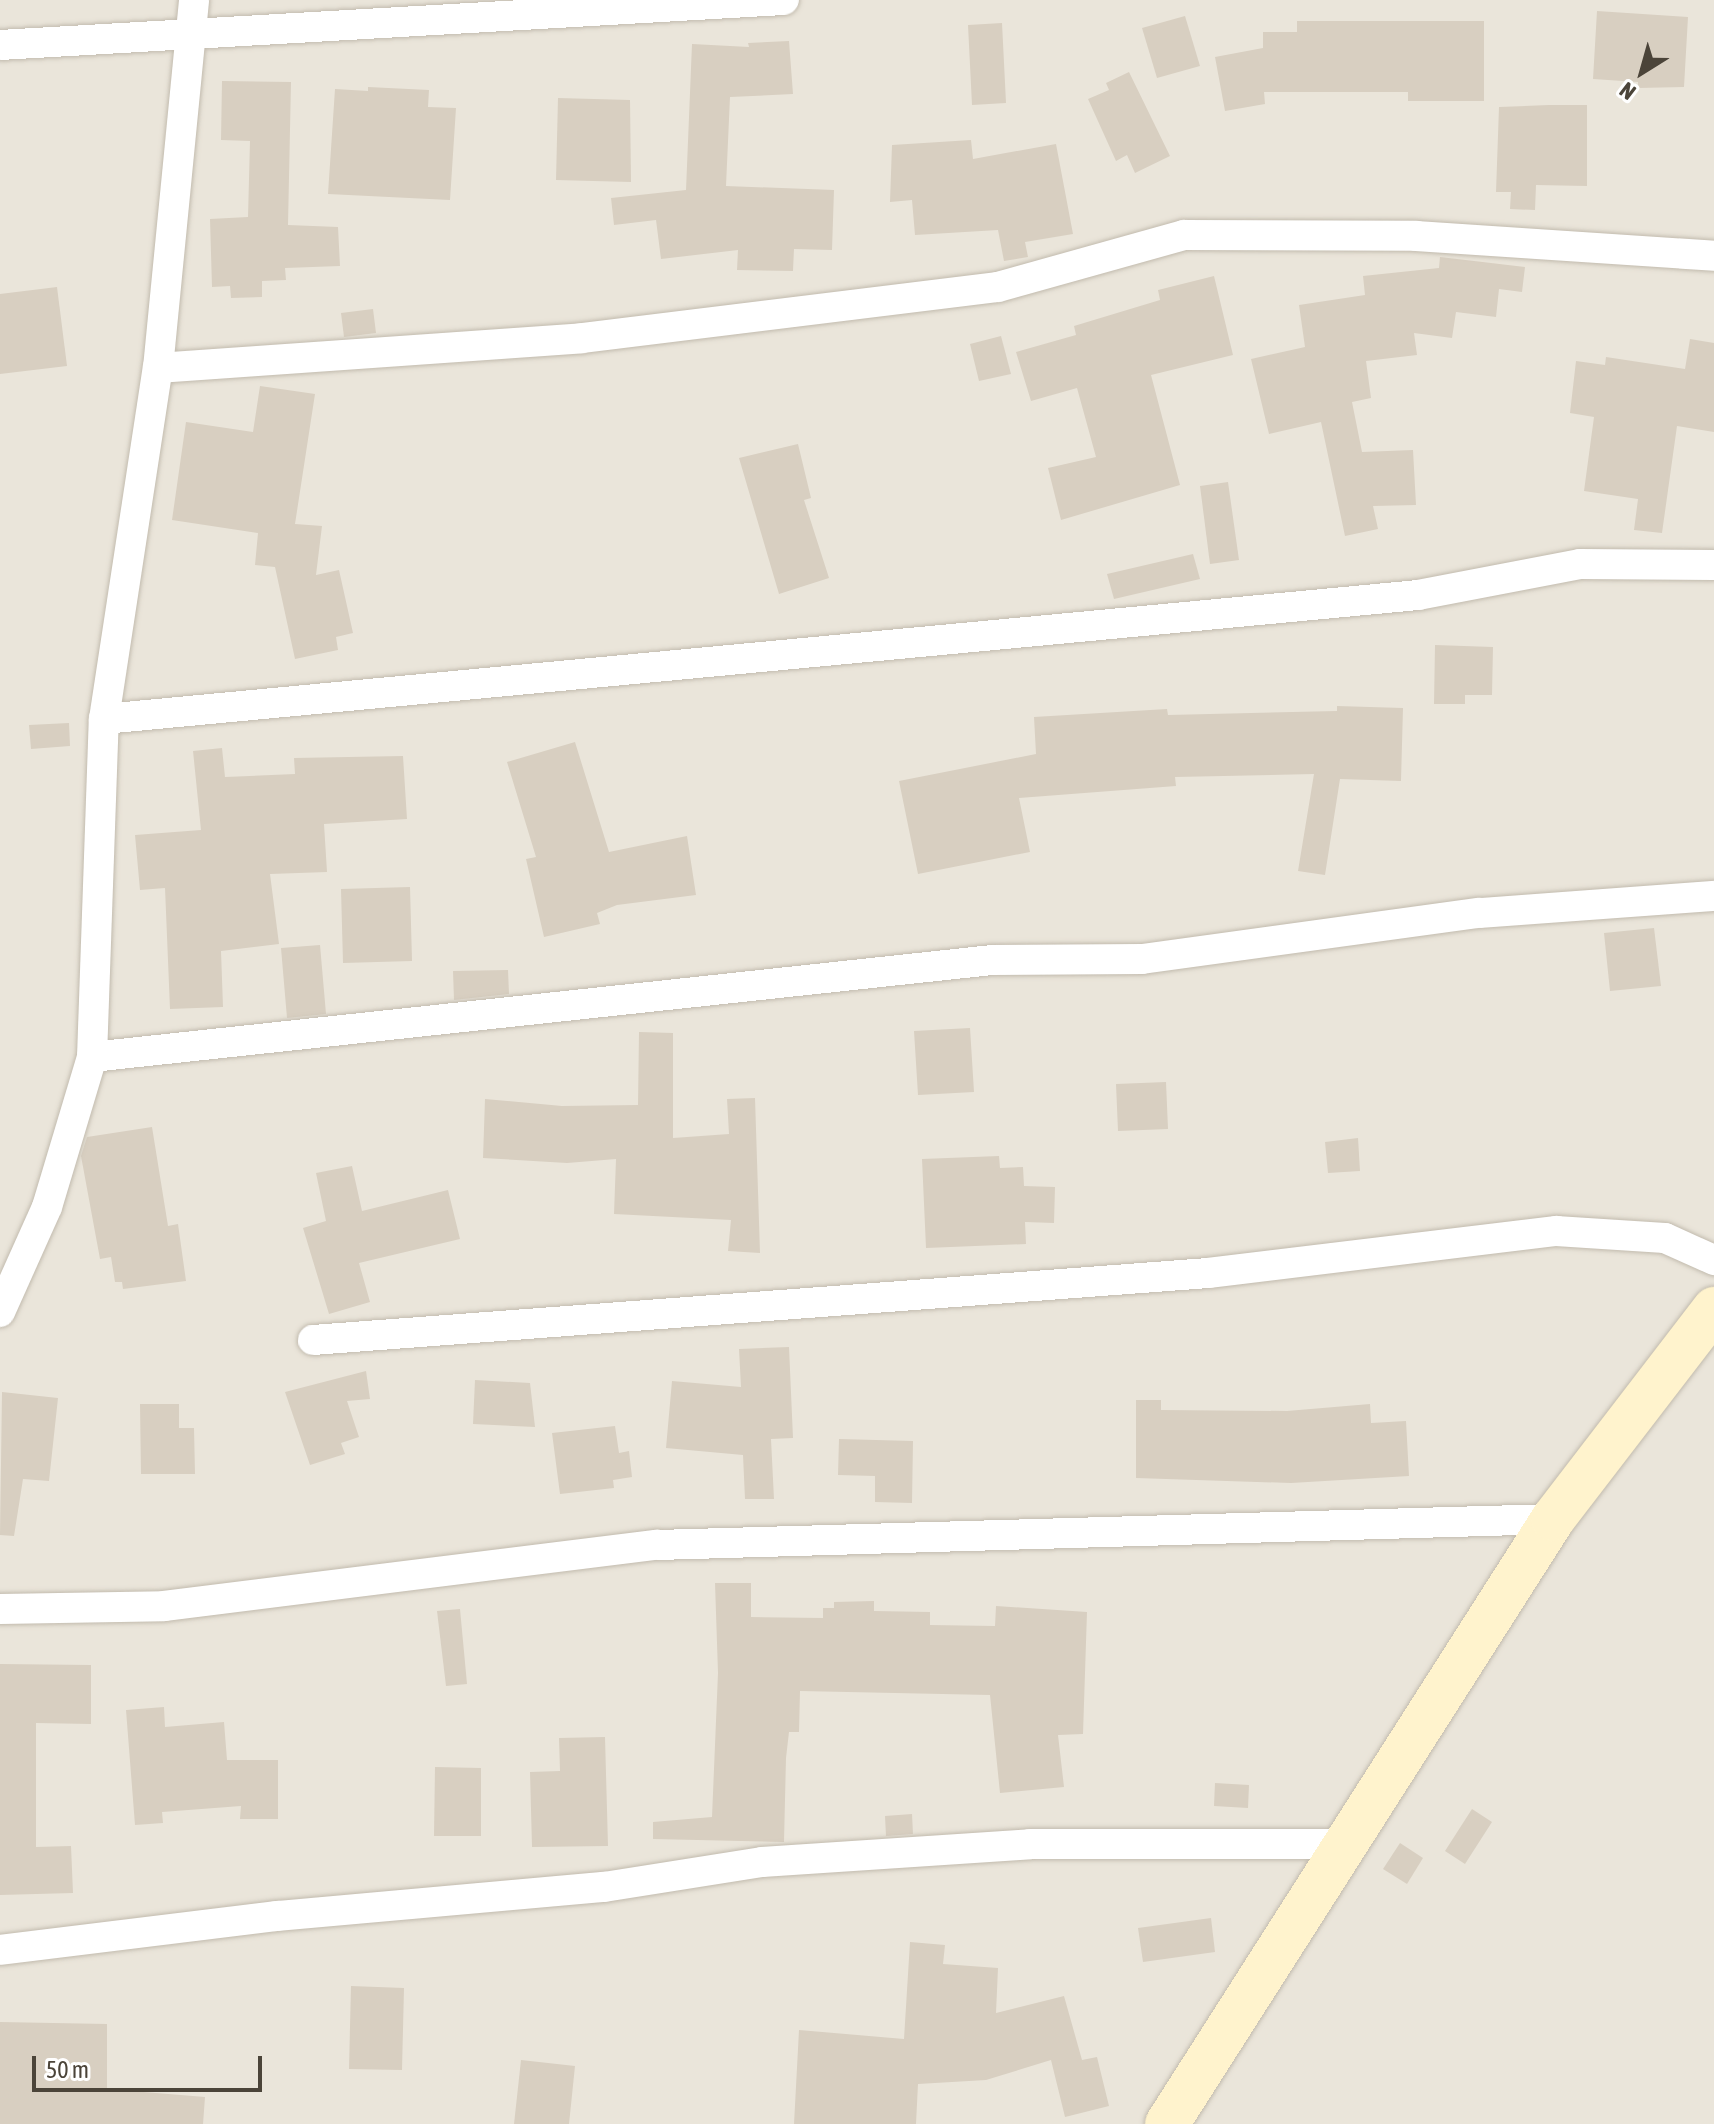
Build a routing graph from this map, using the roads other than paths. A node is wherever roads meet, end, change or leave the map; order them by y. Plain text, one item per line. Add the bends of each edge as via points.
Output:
1 (194, 0) edge
2 (784, 0) edge
3 (188, 32) junction
4 (0, 45) edge
5 (1714, 256) edge
6 (158, 368) junction
7 (1714, 565) edge
8 (104, 719) junction
9 (1714, 896) edge
10 (92, 1057) junction
11 (1714, 1260) edge
12 (1714, 1309) edge
13 (0, 1312) edge
14 (313, 1340) dead end
15 (1553, 1519) junction
16 (0, 1609) edge
17 (1341, 1844) junction
18 (0, 1950) edge
19 (1167, 2124) edge

1 - 3 street
2 - 3 street
3 - 4 street
3 - 6 street
5 - 6 street via 1416,236 1184,235 982,289 582,338
6 - 8 street
7 - 8 street via 1580,564 1418,595
8 - 10 street
9 - 10 street via 1480,913 1142,959 992,960
10 - 13 street via 47,1207
11 - 14 street via 1665,1238 1556,1231 1208,1273
12 - 15 street
15 - 16 street via 657,1545 164,1606
15 - 17 street
17 - 18 street via 1030,1844 762,1862 604,1887 277,1916
17 - 19 street

